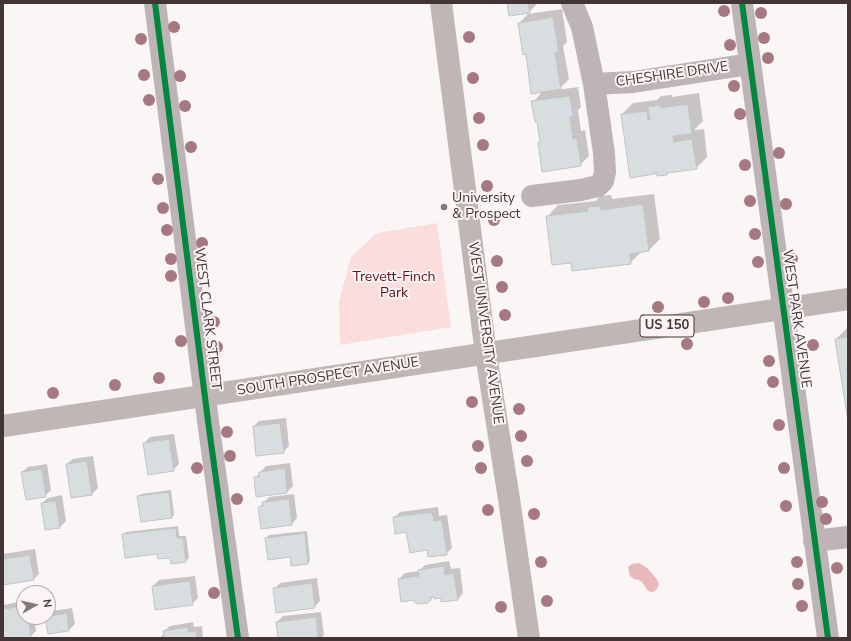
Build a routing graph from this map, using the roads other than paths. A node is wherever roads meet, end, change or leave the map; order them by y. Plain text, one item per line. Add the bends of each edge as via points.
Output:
1 (154, 3) edge
2 (441, 3) edge
3 (572, 3) edge
4 (742, 3) edge
5 (750, 64) junction
6 (594, 84) junction
7 (532, 196) dead end
8 (848, 299) edge
9 (782, 309) junction
10 (486, 354) junction
11 (205, 396) junction
12 (3, 426) edge
13 (848, 537) edge
14 (814, 541) junction
15 (238, 638) edge
16 (529, 638) edge
17 (828, 638) edge

1 - 11 street, WEST CLARK STREET
2 - 10 main road, WEST UNIVERSITY AVENUE
3 - 6 street via 582,27
4 - 5 street, WEST PARK AVENUE
5 - 6 street, CHESHIRE DRIVE via 634,82
5 - 9 street, WEST PARK AVENUE
6 - 7 street via 604,153 603,181 598,186 581,190
8 - 9 main road, US 150
9 - 10 main road, US 150
9 - 14 street, WEST PARK AVENUE
10 - 11 main road, SOUTH PROSPECT AVENUE / US 150
10 - 16 main road, WEST UNIVERSITY AVENUE via 510,499
11 - 12 main road, SOUTH PROSPECT AVENUE / US 150
11 - 15 street, WEST CLARK STREET
13 - 14 street
14 - 17 street, WEST PARK AVENUE

